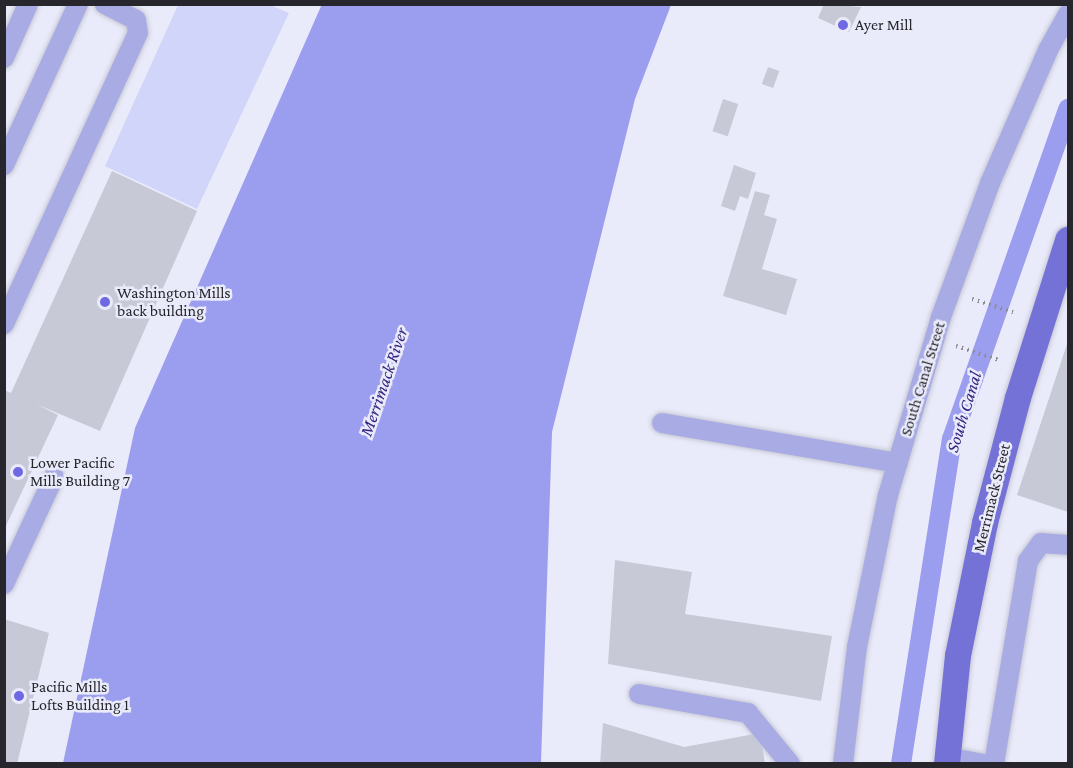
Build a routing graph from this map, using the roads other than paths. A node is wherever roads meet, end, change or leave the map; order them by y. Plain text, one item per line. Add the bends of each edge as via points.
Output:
1 (28, 4) edge
2 (78, 4) edge
3 (105, 4) edge
4 (139, 12) edge
5 (1068, 14) edge
6 (4, 58) edge
7 (4, 165) edge
8 (1068, 240) edge
9 (4, 324) edge
10 (662, 423) dead end
11 (898, 463) junction
12 (54, 477) dead end
13 (1068, 544) edge
14 (4, 584) edge
15 (639, 694) dead end
16 (947, 760) edge
17 (790, 764) edge
18 (843, 764) edge
19 (982, 764) edge
20 (994, 764) edge

1 - 6 street
2 - 7 street
3 - 4 street
4 - 9 street via 138,33
5 - 11 street, South Canal Street via 1048,50 990,183 941,317
8 - 16 main road, Merrimack Street via 1018,398 985,522 958,656
10 - 11 street
11 - 18 street, South Canal Street via 857,647
12 - 14 street
13 - 20 street via 1041,543 1028,561
15 - 17 street via 748,713
16 - 19 street

